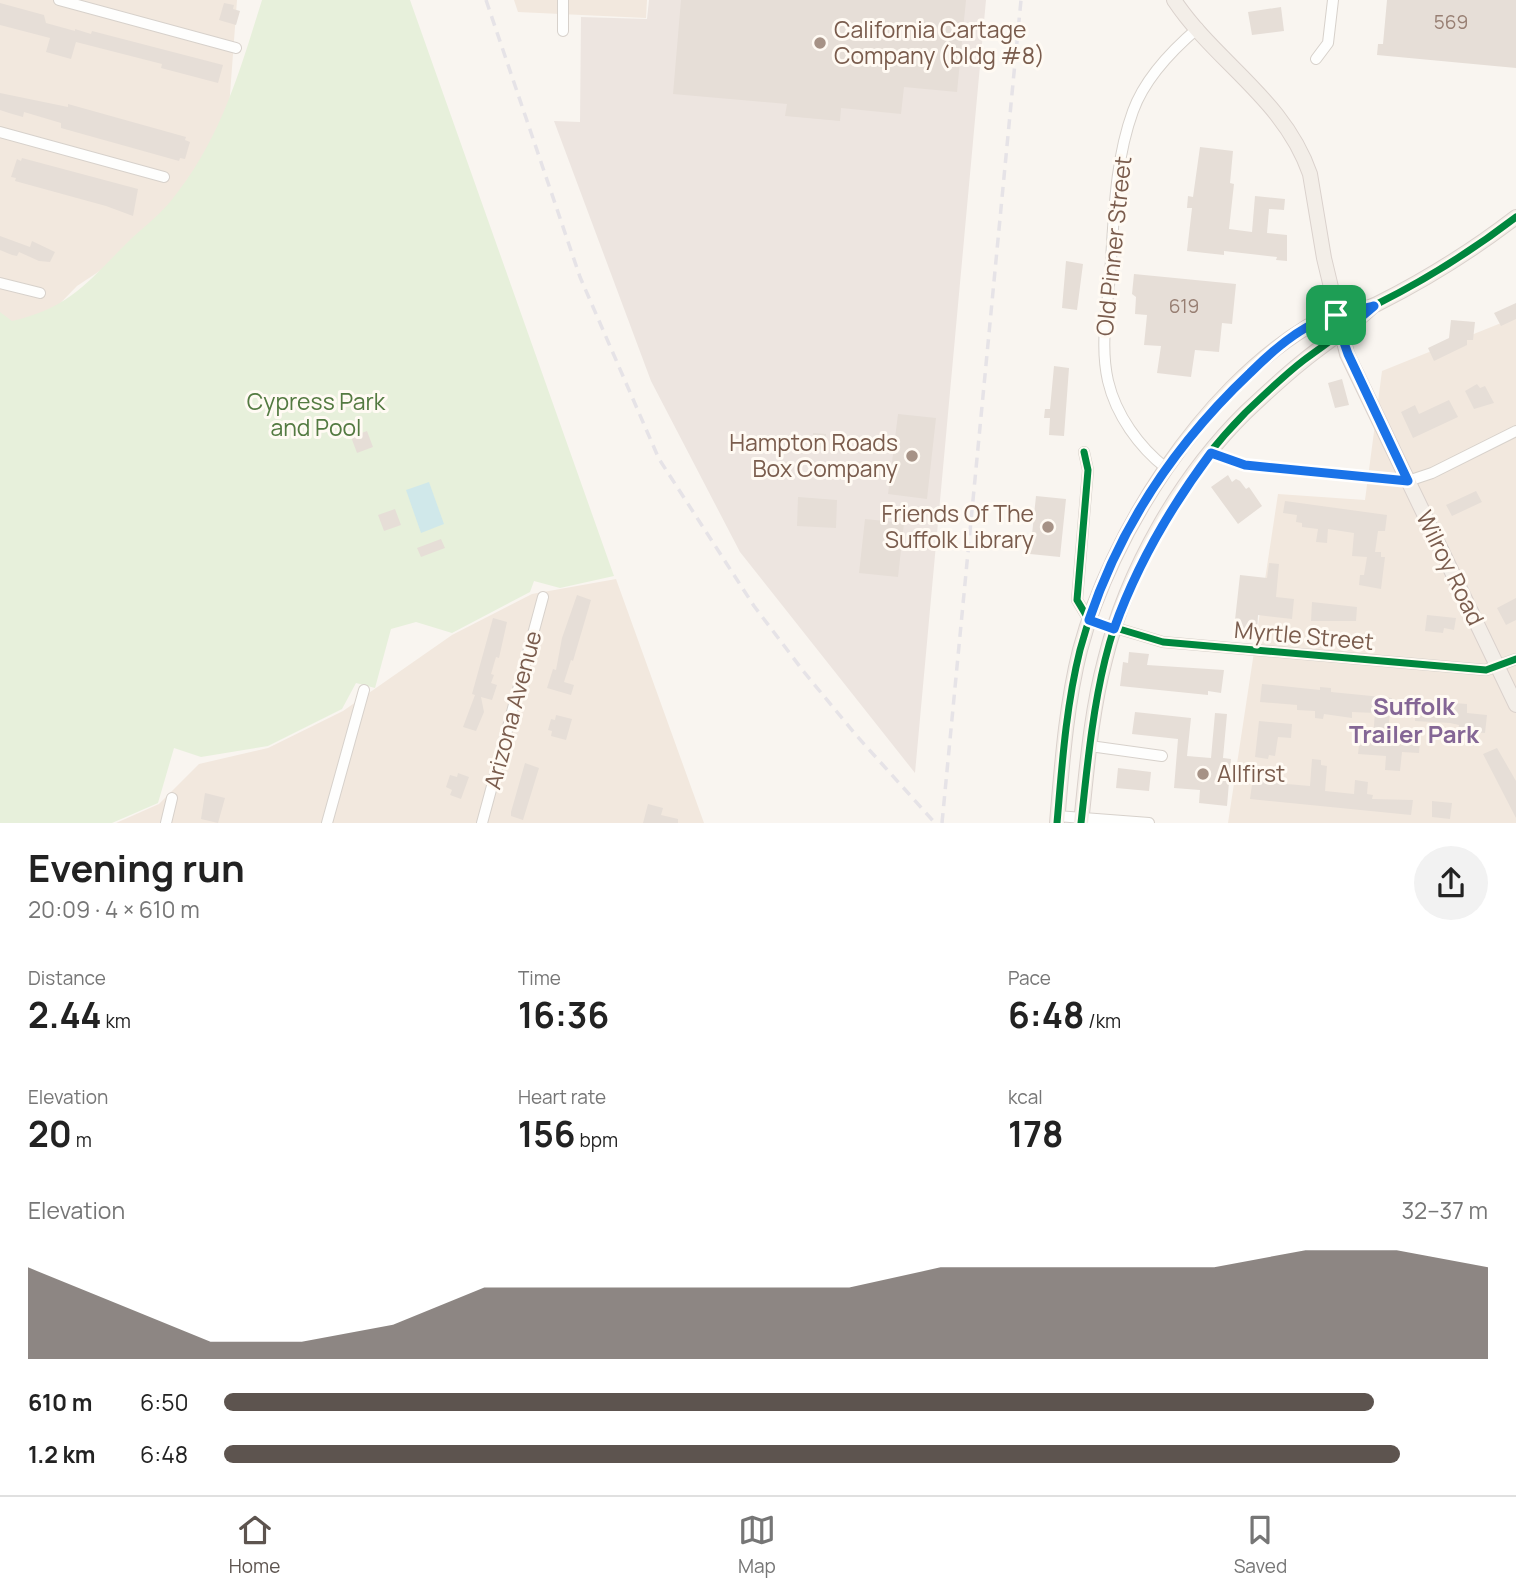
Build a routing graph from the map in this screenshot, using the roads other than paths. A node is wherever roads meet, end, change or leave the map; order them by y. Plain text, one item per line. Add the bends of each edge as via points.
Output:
1 (59, 0) edge
2 (563, 0) edge
3 (1174, 0) edge
4 (1333, 0) edge
5 (1198, 29) junction
6 (563, 31) dead end
7 (236, 48) dead end
8 (1316, 59) dead end
9 (0, 132) edge
10 (164, 177) dead end
11 (1516, 217) edge
12 (0, 283) edge
13 (40, 293) dead end
14 (1374, 306) junction
15 (1336, 315) junction
16 (1341, 334) junction
17 (1516, 431) edge
18 (1084, 452) dead end
19 (1211, 453) junction
20 (1166, 468) junction
21 (1408, 481) junction
22 (543, 597) dead end
23 (1089, 620) junction
24 (1114, 629) junction
25 (1516, 659) edge
26 (1498, 667) junction
27 (364, 690) dead end
28 (1516, 705) edge
29 (1090, 746) junction
30 (1162, 756) dead end
31 (173, 798) dead end
32 (1057, 819) edge
33 (1082, 820) edge
34 (166, 823) edge
35 (327, 823) edge
36 (482, 823) edge
37 (1149, 823) edge

1 - 7 street
2 - 6 street
3 - 5 main road, Wilroy Road
4 - 8 street via 1328,43
5 - 15 main road, Wilroy Road via 1281,117 1303,154
5 - 20 street, Old Pinner Street via 1163,62 1133,111 1117,181 1104,342 1108,383 1121,414 1148,452
9 - 10 street
11 - 14 main road via 1467,252
12 - 13 street
14 - 15 main road
14 - 16 main road
15 - 16 main road, Wilroy Road
15 - 20 main road via 1307,327 1258,365
16 - 19 main road via 1271,388
16 - 21 main road, Wilroy Road
17 - 21 street via 1432,474
18 - 23 street via 1088,470 1077,600
19 - 21 street via 1245,465
19 - 24 main road via 1147,551
20 - 23 main road via 1130,525
21 - 26 main road, Wilroy Road
22 - 36 street, Arizona Avenue
23 - 24 street, Myrtle Street
23 - 32 main road via 1070,701
24 - 26 street, Myrtle Street via 1164,642 1436,667
24 - 29 main road via 1096,698
25 - 26 street, Myrtle Street
26 - 28 main road, Wilroy Road
27 - 35 street
29 - 30 street
29 - 33 main road
31 - 34 street
32 - 33 street
33 - 37 street

